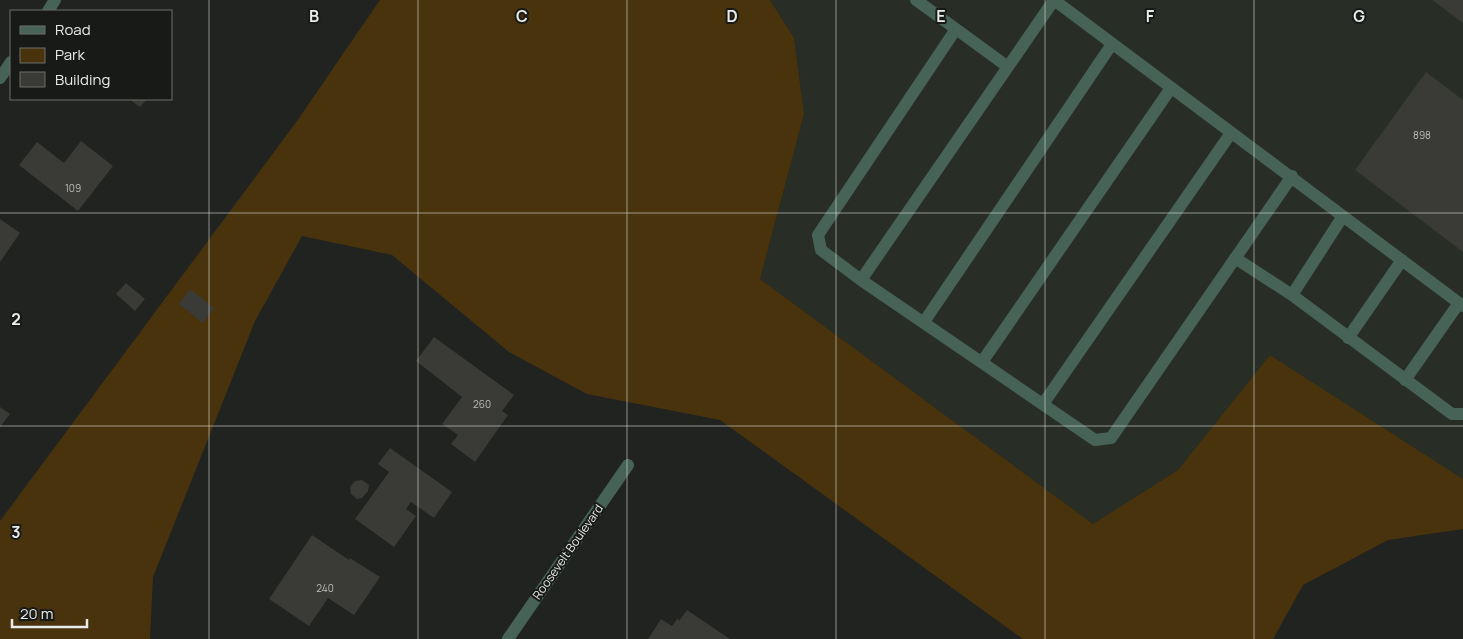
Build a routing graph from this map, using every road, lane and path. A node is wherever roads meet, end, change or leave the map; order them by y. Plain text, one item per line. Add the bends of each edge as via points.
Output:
1 (916, 0) edge
2 (1054, 0) edge
3 (956, 29) junction
4 (1112, 44) junction
5 (10, 63) edge
6 (1008, 67) junction
7 (0, 78) edge
8 (1172, 88) junction
9 (1231, 133) junction
10 (1292, 176) junction
11 (1343, 216) junction
12 (1235, 258) junction
13 (1402, 260) junction
14 (861, 280) junction
15 (1292, 296) junction
16 (1461, 304) edge
17 (924, 322) junction
18 (1348, 338) junction
19 (982, 362) junction
20 (1405, 380) junction
21 (1043, 404) junction
22 (1463, 414) edge
23 (628, 465) dead end
24 (508, 639) edge

1 - 3 street
2 - 4 street
2 - 6 street
3 - 6 street
3 - 14 street via 818,235 821,250
4 - 8 street
4 - 17 street
5 - 7 street
6 - 14 street
8 - 9 street
8 - 19 street
9 - 10 street
9 - 21 street
10 - 11 street
10 - 12 street
11 - 13 street
11 - 15 street
12 - 15 street
12 - 21 street via 1111,438 1096,440
13 - 16 street
13 - 18 street
14 - 17 street
15 - 18 street
16 - 20 street
17 - 19 street
18 - 20 street
19 - 21 street
20 - 22 street via 1452,414
23 - 24 street, Roosevelt Boulevard

